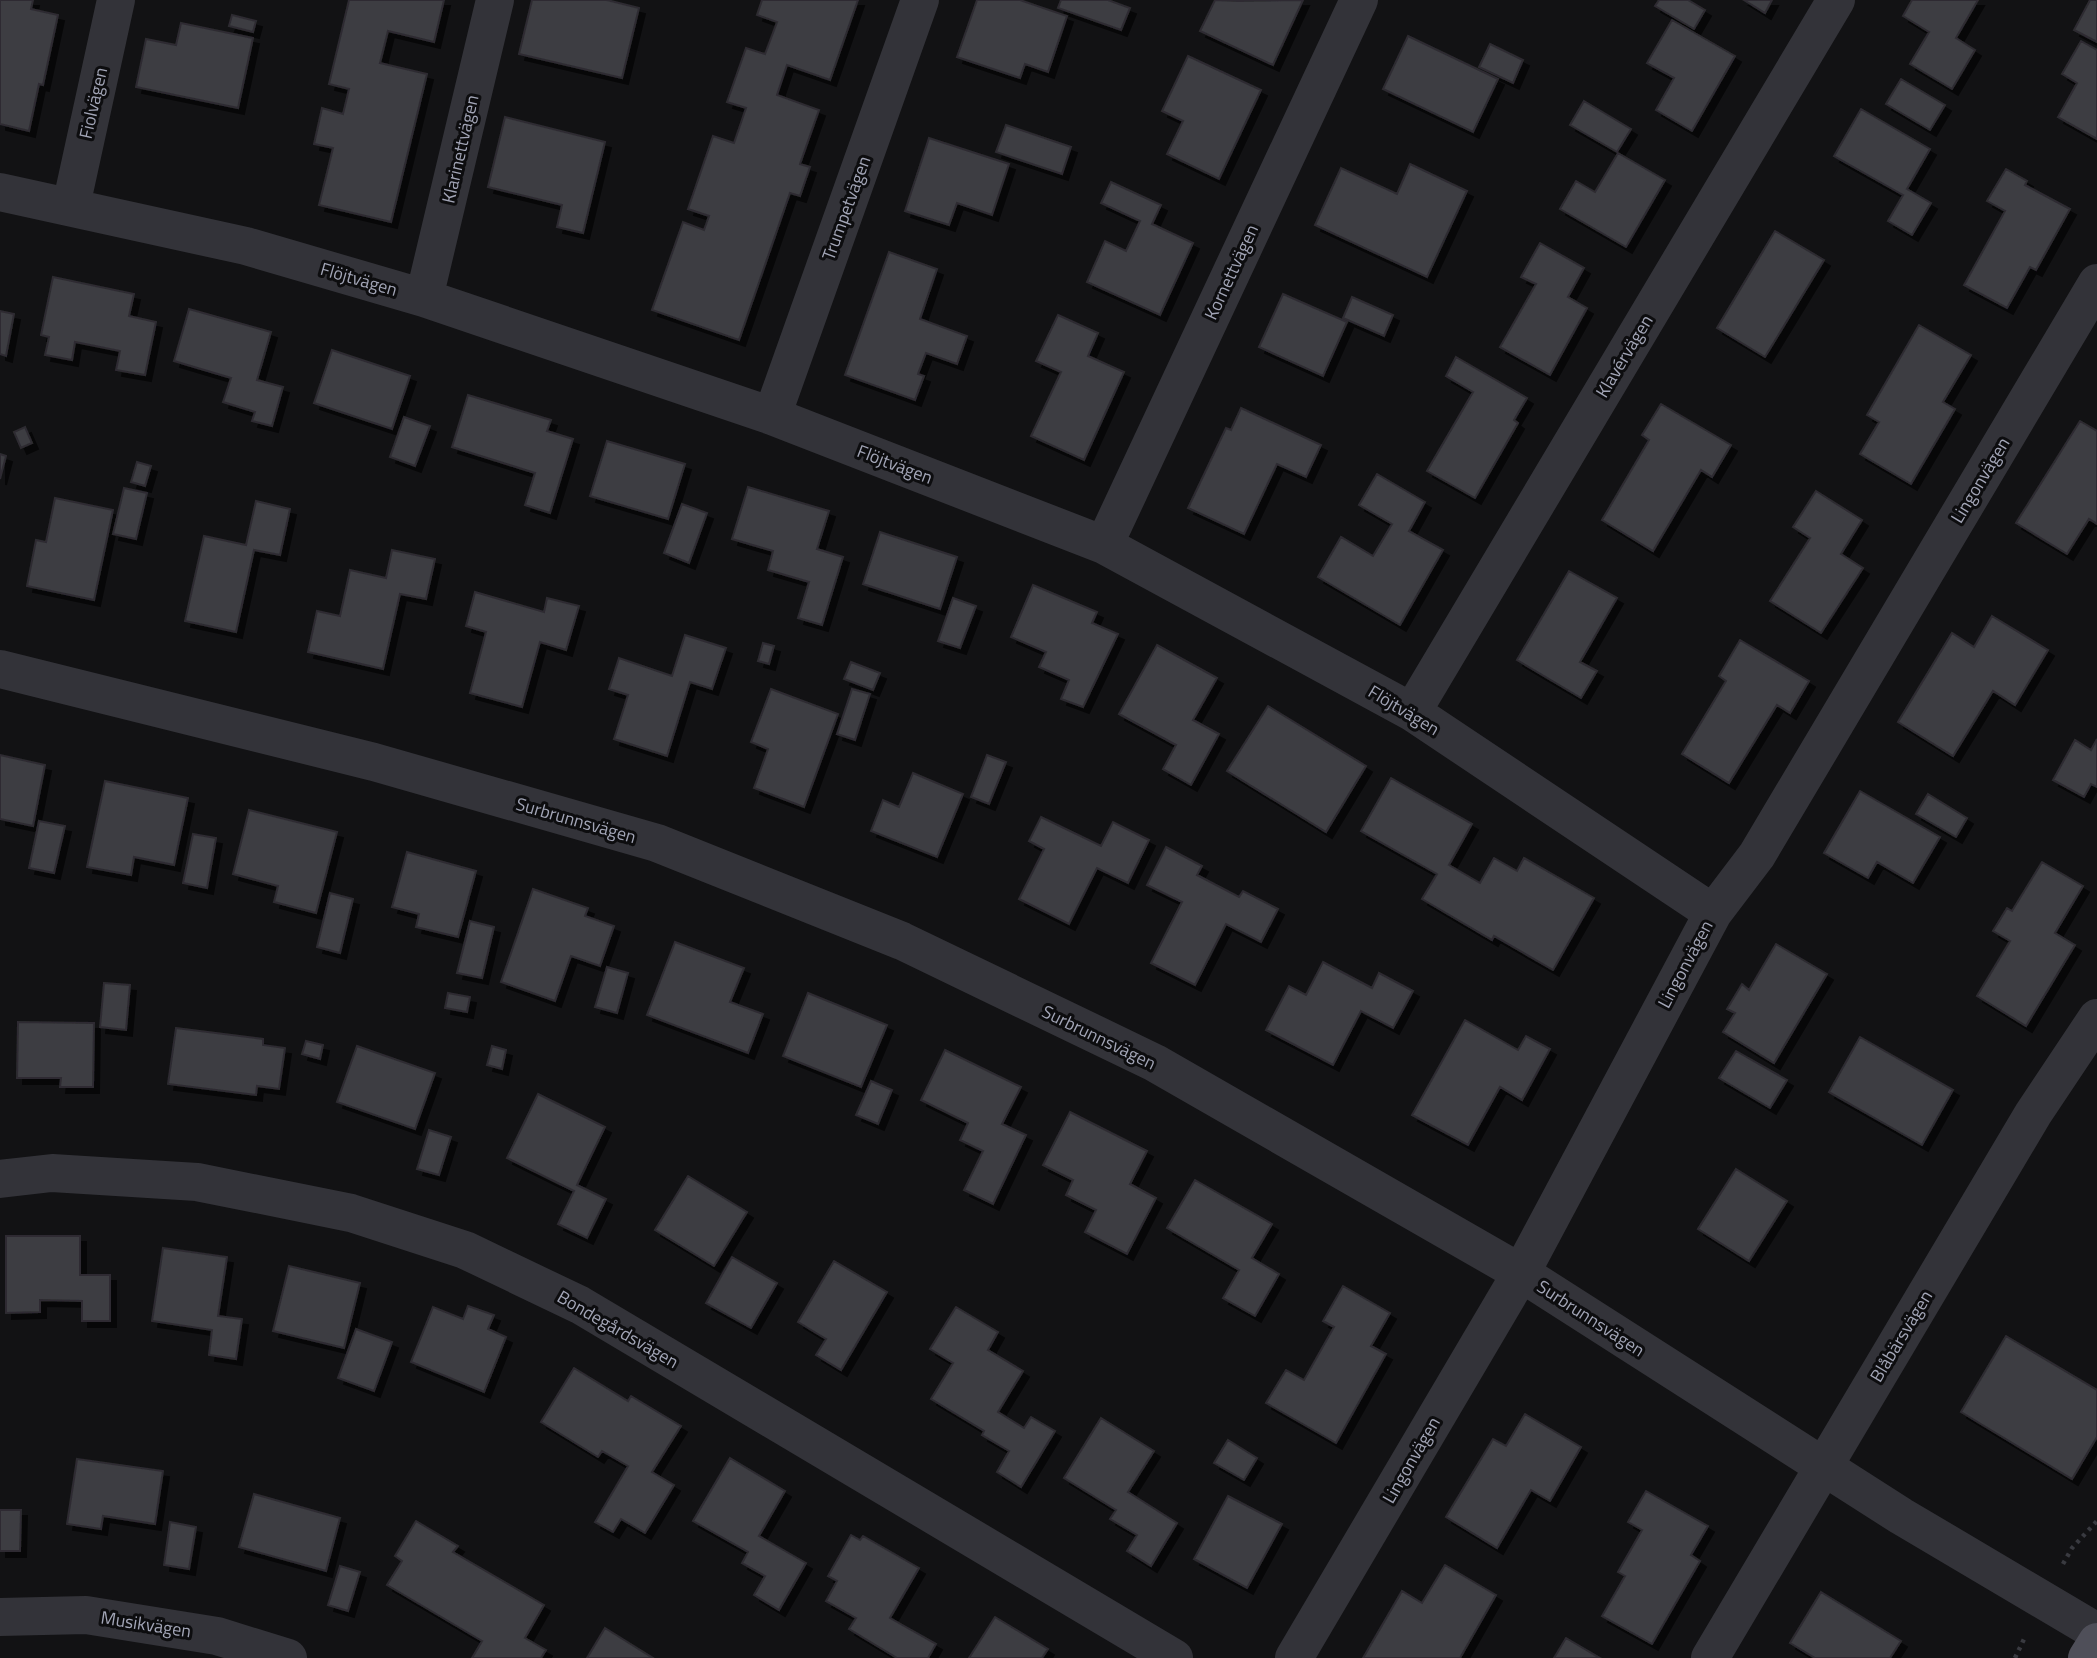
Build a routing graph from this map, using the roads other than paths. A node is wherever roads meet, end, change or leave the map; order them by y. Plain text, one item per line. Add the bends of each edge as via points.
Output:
1 (116, 0) edge
2 (495, 0) edge
3 (919, 0) edge
4 (1359, 0) edge
5 (1836, 0) edge
6 (0, 192) edge
7 (71, 206) junction
8 (2097, 283) edge
9 (424, 298) junction
10 (772, 416) junction
11 (1104, 545) junction
12 (0, 669) edge
13 (1412, 712) junction
14 (1713, 913) junction
15 (2097, 1018) edge
16 (0, 1179) edge
17 (1521, 1273) junction
18 (1824, 1467) junction
19 (0, 1616) edge
20 (2097, 1632) edge
21 (2097, 1642) edge
22 (288, 1658) edge
23 (1174, 1658) edge
24 (1294, 1658) edge
25 (1710, 1658) edge
26 (2087, 1658) edge

1 - 7 street, Fiolvägen
2 - 9 street, Klarinettvägen
3 - 10 street, Trumpetvägen
4 - 11 street, Kornettvägen
5 - 13 street, Klavérvägen
6 - 7 street, Flöjtvägen
7 - 9 street, Flöjtvägen via 246,246
8 - 14 street, Lingonvägen via 1758,855
9 - 10 street, Flöjtvägen
10 - 11 street, Flöjtvägen
11 - 13 street, Flöjtvägen
12 - 17 street, Surbrunnsvägen via 374,762 657,843 902,941 1155,1063
13 - 14 street, Flöjtvägen
14 - 17 street, Lingonvägen
15 - 18 street, Blåbärsvägen via 2033,1114
16 - 23 street, Bondegårdsvägen via 52,1173 197,1182 351,1213 465,1250 580,1305
17 - 18 street, Surbrunnsvägen
17 - 24 street, Lingonvägen
18 - 20 street, Surbrunnsvägen
18 - 25 street, Blåbärsvägen
19 - 22 street, Musikvägen via 86,1615 217,1636
21 - 26 main road

